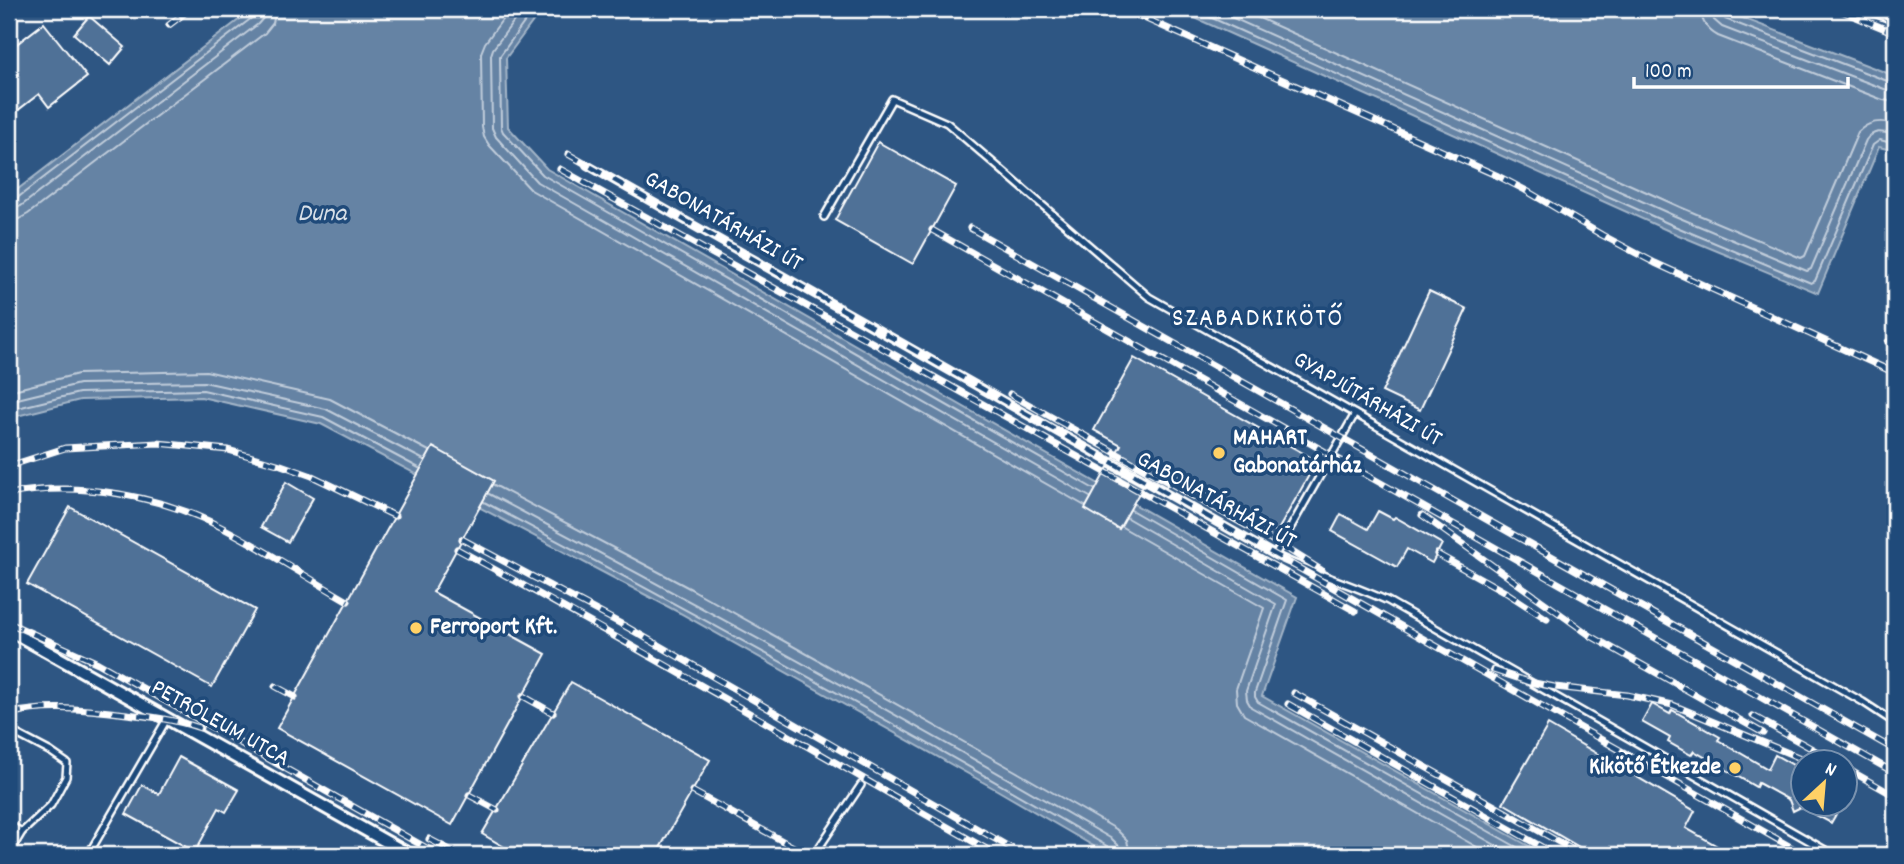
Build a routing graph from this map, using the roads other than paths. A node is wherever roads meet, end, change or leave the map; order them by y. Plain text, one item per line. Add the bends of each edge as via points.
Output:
1 (1875, 13) dead end
2 (1895, 21) edge
3 (587, 165) dead end
4 (824, 217) dead end
5 (1355, 414) junction
6 (1275, 555) junction
7 (9, 630) edge
8 (167, 719) junction
9 (1895, 723) edge
10 (9, 730) edge
11 (861, 785) dead end
12 (9, 825) edge
13 (22, 832) junction
14 (9, 854) edge
15 (88, 855) edge
16 (410, 855) edge
17 (814, 855) edge
18 (1834, 855) edge

1 - 2 lane
3 - 6 lane, GABONATÁRHÁZI ÚT
4 - 5 lane, GYAPJÚTÁRHÁZI ÚT via 892,99 947,123 1149,297
5 - 6 lane
5 - 9 lane, GYAPJÚTÁRHÁZI ÚT
6 - 18 lane, GABONATÁRHÁZI ÚT via 1388,601
7 - 8 street, PETRÓLEUM UTCA
8 - 15 lane
8 - 16 street, PETRÓLEUM UTCA
10 - 13 lane via 67,763 66,777 51,805
11 - 17 lane
12 - 13 lane
13 - 14 lane

